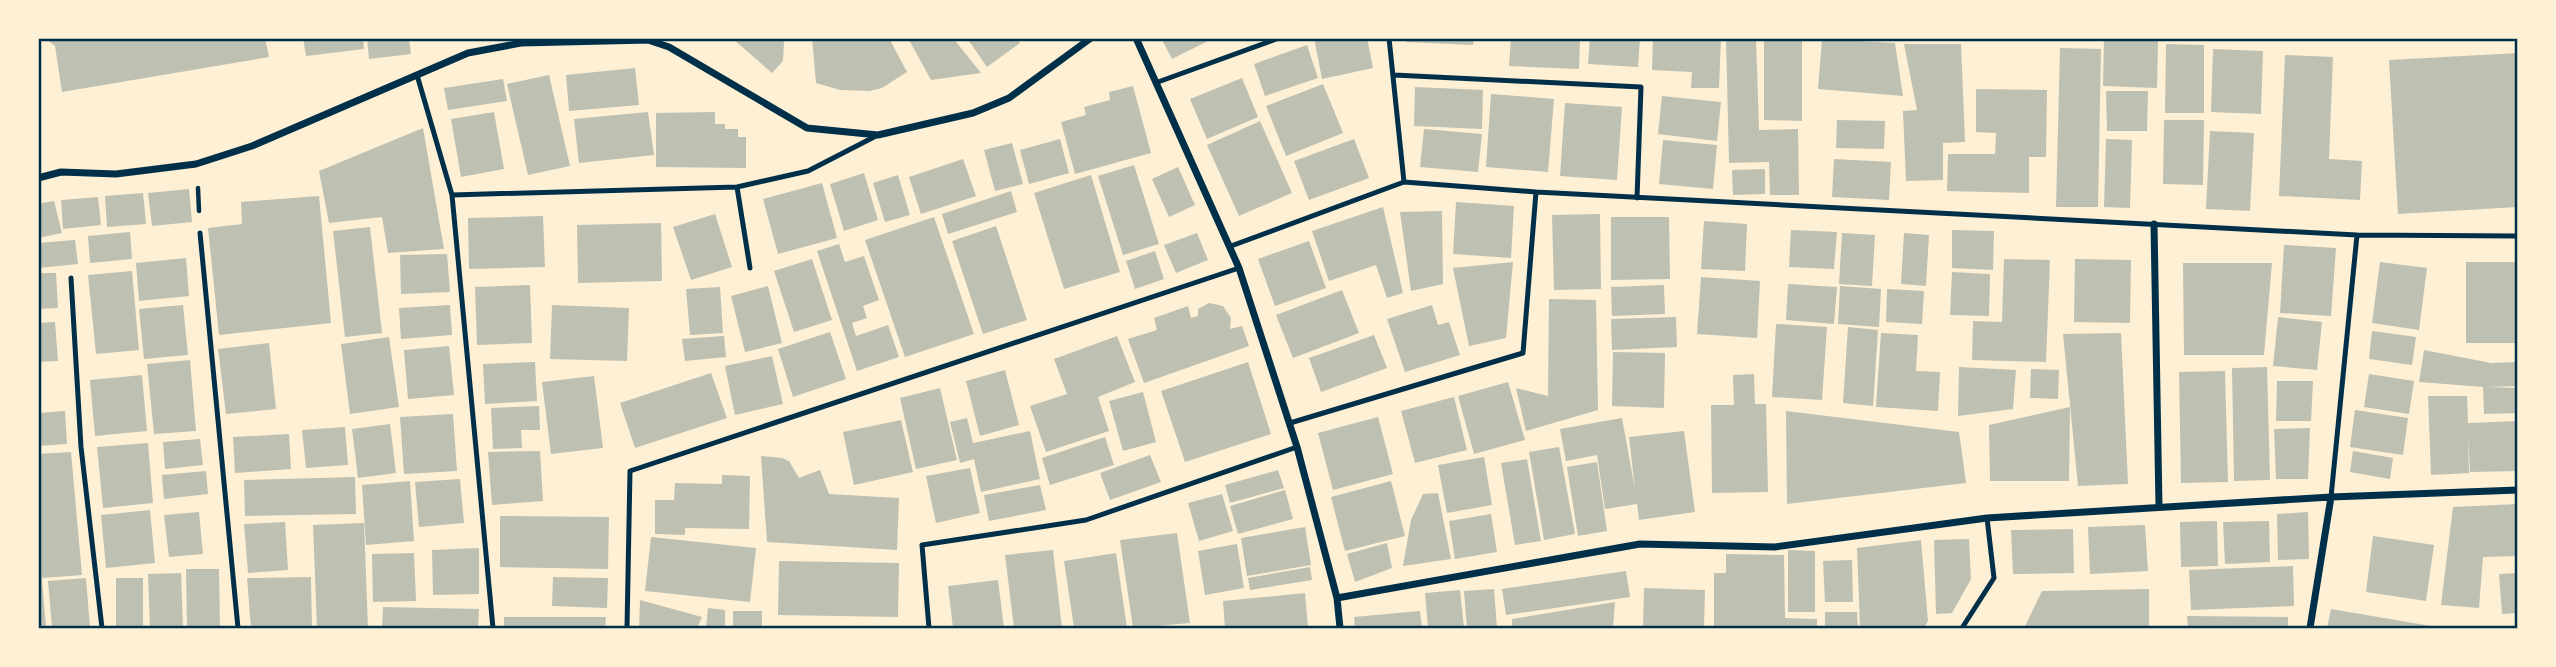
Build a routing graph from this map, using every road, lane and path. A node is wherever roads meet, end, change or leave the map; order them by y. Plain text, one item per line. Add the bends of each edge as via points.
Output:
1 (1091, 38) edge
2 (1136, 38) edge
3 (1279, 38) edge
4 (1389, 38) edge
5 (417, 75) junction
6 (1394, 75) junction
7 (1158, 82) junction
8 (878, 135) junction
9 (38, 178) edge
10 (1404, 182) junction
11 (737, 187) junction
12 (1536, 192) junction
13 (452, 195) junction
14 (1637, 198) junction
15 (2154, 225) junction
16 (200, 233) dead end
17 (2357, 235) junction
18 (2518, 236) edge
19 (1231, 246) junction
20 (750, 268) dead end
21 (1239, 268) junction
22 (72, 278) dead end
23 (1290, 423) junction
24 (1297, 447) junction
25 (2518, 490) edge
26 (2331, 497) junction
27 (2159, 508) junction
28 (1987, 518) junction
29 (1337, 598) junction
30 (102, 628) edge
31 (238, 628) edge
32 (493, 628) edge
33 (626, 628) edge
34 (929, 628) edge
35 (1340, 628) edge
36 (1962, 628) edge
37 (2310, 628) edge

1 - 8 street via 1009,99 973,113
2 - 7 street
3 - 7 lane
4 - 6 lane
5 - 8 street via 497,45 648,40 669,47 807,128
5 - 9 street via 252,146 196,164 116,174 61,172
5 - 13 lane
6 - 10 lane
6 - 14 lane via 1641,87
7 - 19 street
8 - 11 lane via 808,171
10 - 12 lane
10 - 19 lane
11 - 13 lane
11 - 20 lane
12 - 14 lane
12 - 23 lane via 1523,353
13 - 32 lane
14 - 15 lane
15 - 17 lane
15 - 27 street
16 - 31 lane
17 - 18 lane
17 - 26 lane
19 - 21 street
21 - 23 street
21 - 33 lane via 630,471
22 - 30 lane via 81,447
23 - 24 street
24 - 29 street
24 - 34 lane via 1086,520 922,545
25 - 26 street
26 - 27 street
26 - 37 street
27 - 28 street
28 - 29 street via 1775,547 1640,544
28 - 36 lane via 1994,578
29 - 35 street

